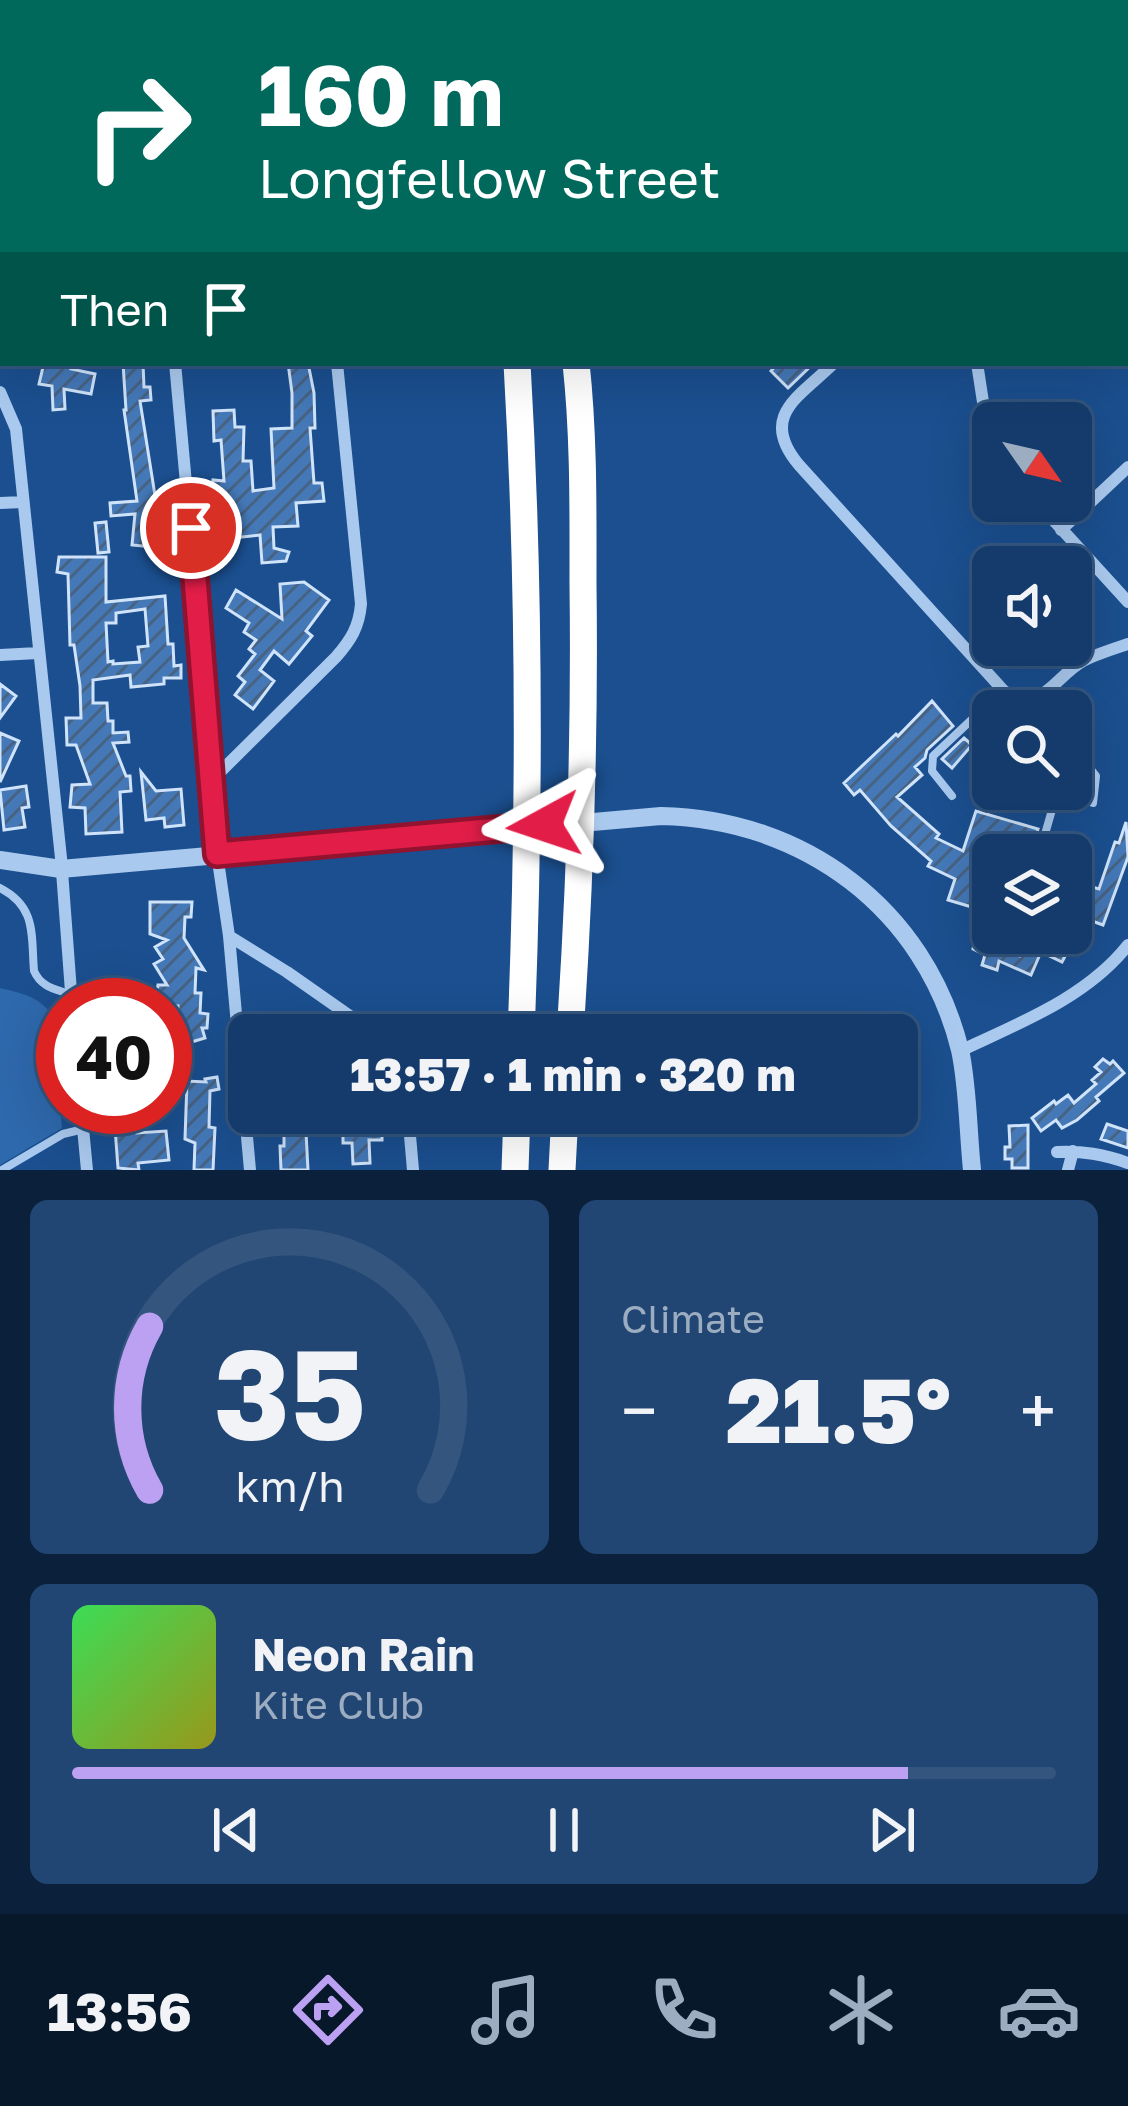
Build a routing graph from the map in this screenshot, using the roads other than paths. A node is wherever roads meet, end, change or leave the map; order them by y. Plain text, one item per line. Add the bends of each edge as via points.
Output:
1 (1128, 294) edge
2 (1128, 327) edge
3 (175, 366) edge
4 (337, 366) edge
5 (514, 366) edge
6 (576, 366) edge
7 (585, 366) edge
8 (831, 366) edge
9 (977, 366) edge
10 (0, 392) edge
11 (983, 402) edge
12 (582, 424) junction
13 (1128, 467) edge
14 (23, 502) junction
15 (0, 503) edge
16 (1054, 522) edge
17 (1061, 530) junction
18 (1128, 602) edge
19 (1128, 644) edge
20 (38, 652) junction
21 (0, 655) edge
22 (1003, 690) edge
23 (1047, 690) edge
24 (972, 719) edge
25 (1092, 771) edge
26 (213, 779) junction
27 (952, 796) dead end
28 (1094, 803) dead end
29 (217, 854) junction
30 (0, 860) edge
31 (61, 869) junction
32 (0, 888) edge
33 (229, 936) junction
34 (1128, 945) edge
35 (37, 978) edge
36 (69, 978) edge
37 (347, 1014) edge
38 (521, 1014) edge
39 (571, 1014) edge
40 (960, 1051) junction
41 (63, 1134) edge
42 (83, 1134) edge
43 (410, 1134) edge
44 (516, 1134) edge
45 (565, 1134) edge
46 (1073, 1151) junction
47 (1057, 1152) dead end
48 (1128, 1163) edge
49 (2, 1170) edge
50 (87, 1170) edge
51 (250, 1170) edge
52 (413, 1170) edge
53 (515, 1170) edge
54 (562, 1170) edge
55 (972, 1170) edge
56 (1068, 1170) edge

1 - 2 street
3 - 26 street
4 - 26 street via 359,620 348,644
5 - 38 highway via 528,706
6 - 12 highway
7 - 12 highway
8 - 22 street via 785,412 783,442
9 - 11 street
10 - 14 street via 16,429
12 - 39 highway via 584,709
13 - 17 street
14 - 15 street
14 - 20 street
16 - 17 street
17 - 18 street
19 - 23 street via 1086,659
20 - 21 street
20 - 31 street
24 - 27 lane via 933,756 932,771
25 - 28 lane
26 - 29 street
29 - 31 street
29 - 33 street
29 - 40 street via 661,816 764,832 843,874 884,911 937,989
30 - 31 street
31 - 36 street
32 - 35 lane via 28,911
33 - 37 street
33 - 51 street
34 - 40 street via 1058,1003
40 - 55 street
41 - 49 lane
42 - 50 street
43 - 52 street
44 - 53 highway
45 - 54 highway
46 - 47 street
46 - 48 street
46 - 56 street

